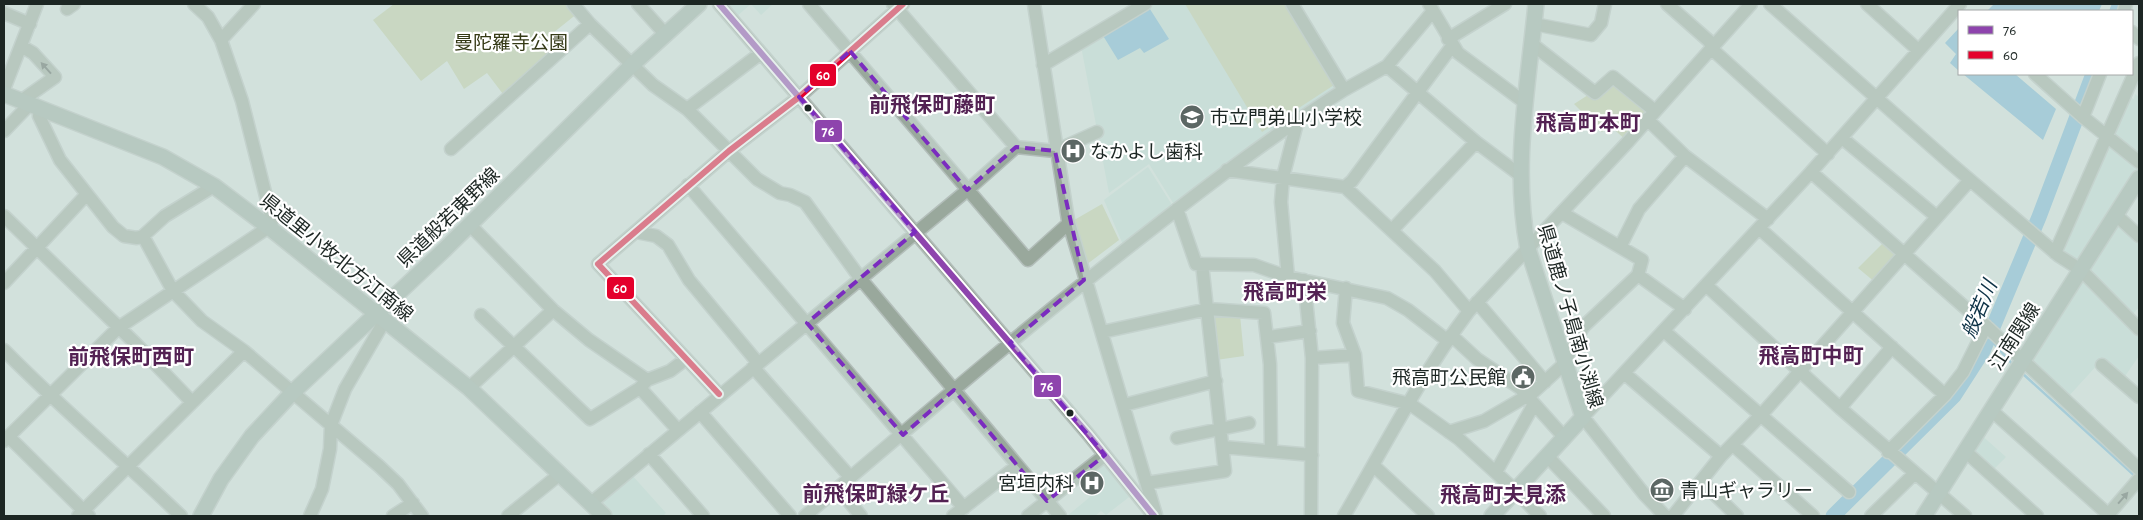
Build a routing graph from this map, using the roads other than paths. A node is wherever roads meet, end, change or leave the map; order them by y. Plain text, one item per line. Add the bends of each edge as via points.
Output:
1 (37, 4) edge
2 (194, 4) edge
3 (254, 4) edge
4 (573, 4) edge
5 (638, 4) edge
6 (699, 4) edge
7 (719, 4) edge
8 (809, 4) edge
9 (1034, 4) edge
10 (1145, 4) edge
11 (1293, 4) edge
12 (1505, 4) edge
13 (1536, 4) edge
14 (1605, 4) edge
15 (1667, 4) edge
16 (1751, 4) edge
17 (1770, 4) edge
18 (1867, 4) edge
19 (898, 5) edge
20 (1961, 6) edge
21 (1431, 7) edge
22 (4, 13) edge
23 (30, 24) junction
24 (590, 24) junction
25 (1534, 24) junction
26 (666, 35) junction
27 (221, 40) junction
28 (1450, 43) junction
29 (1532, 44) junction
30 (1711, 46) junction
31 (28, 50) junction
32 (1918, 50) junction
33 (850, 51) junction
34 (761, 52) junction
35 (2139, 63) edge
36 (633, 64) junction
37 (1043, 65) junction
38 (1387, 66) junction
39 (2036, 75) edge
40 (2100, 75) edge
41 (4, 89) edge
42 (1344, 90) junction
43 (1418, 92) junction
44 (4, 94) edge
45 (799, 96) junction
46 (1876, 97) junction
47 (1524, 102) junction
48 (31, 104) junction
49 (687, 109) junction
50 (1651, 115) junction
51 (2083, 117) junction
52 (1298, 119) junction
53 (4, 131) edge
54 (1097, 132) dead end
55 (2108, 136) junction
56 (1842, 138) junction
57 (1476, 142) junction
58 (1016, 147) junction
59 (451, 149) dead end
60 (729, 150) junction
61 (1055, 151) junction
62 (1828, 154) junction
63 (1685, 156) junction
64 (2139, 162) edge
65 (1227, 170) junction
66 (1811, 172) junction
67 (1520, 175) junction
68 (1283, 177) junction
69 (2139, 178) edge
70 (1970, 180) junction
71 (688, 185) junction
72 (214, 186) junction
73 (1345, 187) junction
74 (967, 190) junction
75 (87, 194) junction
76 (1177, 209) junction
77 (1562, 213) junction
78 (2116, 215) junction
79 (4, 216) edge
80 (1936, 217) junction
81 (1768, 219) junction
82 (1068, 223) junction
83 (470, 225) junction
84 (270, 228) junction
85 (1759, 228) junction
86 (1392, 230) junction
87 (636, 232) junction
88 (915, 232) junction
89 (143, 236) junction
90 (2139, 236) edge
91 (35, 247) junction
92 (1620, 247) junction
93 (1528, 250) junction
94 (2055, 253) junction
95 (1904, 254) junction
96 (1202, 264) junction
97 (2080, 270) junction
98 (1638, 275) junction
99 (1288, 277) junction
100 (860, 278) junction
101 (1084, 280) junction
102 (1304, 280) junction
103 (4, 283) edge
104 (1707, 286) junction
105 (1346, 288) junction
106 (173, 291) junction
107 (1473, 307) junction
108 (1208, 309) junction
109 (1685, 309) junction
110 (552, 310) junction
111 (1851, 313) junction
112 (481, 315) dead end
113 (380, 316) junction
114 (808, 323) junction
115 (1986, 326) junction
116 (118, 328) junction
117 (2139, 329) edge
118 (1310, 331) junction
119 (1664, 331) junction
120 (1102, 332) junction
121 (1268, 337) junction
122 (1450, 338) junction
123 (1010, 343) junction
124 (512, 347) junction
125 (1892, 347) junction
126 (4, 350) edge
127 (244, 351) junction
128 (1355, 355) junction
129 (1312, 358) junction
130 (686, 359) junction
131 (2023, 360) junction
132 (1564, 363) junction
133 (755, 365) junction
134 (2102, 365) dead end
135 (1799, 371) junction
136 (1624, 373) junction
137 (1216, 381) junction
138 (1545, 382) junction
139 (643, 384) junction
140 (468, 388) junction
141 (954, 390) junction
142 (292, 393) junction
143 (719, 394) junction
144 (48, 395) junction
145 (1945, 395) junction
146 (2139, 397) edge
147 (1530, 399) junction
148 (192, 402) junction
149 (1410, 404) junction
150 (1124, 405) junction
151 (1840, 408) junction
152 (1991, 410) junction
153 (700, 412) junction
154 (1762, 414) junction
155 (1583, 418) junction
156 (1249, 423) dead end
157 (331, 425) junction
158 (1221, 428) junction
159 (677, 429) junction
160 (1449, 432) junction
161 (903, 435) junction
162 (1564, 437) junction
163 (1177, 438) dead end
164 (6, 439) edge
165 (1734, 445) junction
166 (1223, 447) junction
167 (1271, 451) junction
168 (1965, 451) junction
169 (1888, 452) junction
170 (649, 454) junction
171 (1105, 455) junction
172 (1312, 455) junction
173 (1547, 456) junction
174 (1721, 456) junction
175 (129, 466) junction
176 (1017, 466) junction
177 (1374, 466) junction
178 (2139, 469) edge
179 (1496, 472) junction
180 (560, 474) junction
181 (1914, 474) junction
182 (850, 478) junction
183 (2139, 479) edge
184 (1701, 480) junction
185 (1147, 483) junction
186 (838, 488) junction
187 (1516, 491) junction
188 (1850, 492) dead end
189 (1939, 493) junction
190 (1047, 501) junction
191 (413, 503) junction
192 (591, 503) junction
193 (964, 508) junction
194 (84, 514) edge
195 (181, 516) edge
196 (201, 516) edge
197 (310, 516) edge
198 (393, 516) edge
199 (422, 516) edge
200 (508, 516) edge
201 (604, 516) edge
202 (703, 516) edge
203 (790, 516) edge
204 (804, 516) edge
205 (861, 516) edge
206 (954, 516) edge
207 (1028, 516) edge
208 (1060, 516) edge
209 (1155, 516) edge
210 (1310, 516) edge
211 (1344, 516) edge
212 (1428, 516) edge
213 (1492, 516) edge
214 (1540, 516) edge
215 (1604, 516) edge
216 (1665, 516) edge
217 (1673, 516) edge
218 (1737, 516) edge
219 (1813, 516) edge
220 (1871, 516) edge
221 (1924, 516) edge
222 (1965, 516) edge
223 (2037, 516) edge
224 (2109, 516) edge

1 - 23 street
2 - 27 street via 208,17
3 - 27 street
4 - 24 street
5 - 26 street
6 - 26 main road, 県道般若東野線
7 - 34 street
8 - 33 street
9 - 37 street
10 - 37 street
11 - 42 street
12 - 28 street
13 - 25 main road, 県道鹿ノ子島南小渕線
14 - 25 street via 1601,23 1591,36
15 - 30 street
16 - 30 street
17 - 46 street
18 - 32 street
19 - 33 street
19 - 58 street
20 - 32 street
21 - 28 street
21 - 38 street
22 - 23 street
23 - 31 street
24 - 36 street
24 - 59 street
25 - 29 main road, 県道鹿ノ子島南小渕線
26 - 36 main road, 県道般若東野線
27 - 84 street via 242,101 272,220
28 - 43 street
28 - 47 street
29 - 47 main road, 県道鹿ノ子島南小渕線
29 - 50 street via 1595,92 1613,77
30 - 50 street
30 - 62 street
31 - 41 street
48 -> 31 street via 55,77
32 - 46 street
33 - 45 street
33 - 74 street
34 - 45 street
34 - 49 street
35 - 55 street
36 - 49 street via 652,85
36 - 83 main road, 県道般若東野線
37 - 61 street
38 - 42 street
38 - 43 street
39 - 51 street
40 - 51 street
42 - 52 street
43 - 57 street
43 - 73 street
44 - 48 main road, 県道里小牧北方江南線
45 - 60 street
45 - 88 street
46 - 56 street
46 - 70 street
47 - 67 main road, 県道鹿ノ子島南小渕線
48 - 53 street
48 - 72 main road, 県道里小牧北方江南線 via 163,157
48 - 75 street via 60,160
49 - 60 street
50 - 63 street
50 - 77 street
51 - 55 street
52 - 65 street
52 - 68 street
54 - 61 street
55 - 64 street
55 - 94 street
56 - 62 street
56 - 80 street
57 - 67 street
57 - 86 street
58 - 61 street
58 - 74 street
60 - 71 street
60 - 100 street via 757,179 780,193 805,202
61 - 82 street
62 - 66 street
63 - 81 street
63 - 92 street via 1640,209
65 - 68 street
65 - 76 street
66 - 81 street
66 - 95 street
67 - 93 main road, 県道鹿ノ子島南小渕線
68 - 73 street
68 - 99 street via 1281,202
69 - 78 main road, 江南関線
70 - 80 street
70 - 94 street
71 - 87 street
71 - 114 street
72 - 84 main road, 県道里小牧北方江南線
72 - 89 street via 166,216
73 - 86 street
74 - 82 street via 1028,260
74 - 88 street
75 - 89 street via 124,236
75 - 91 street
76 - 96 street via 1196,264
76 - 101 street
77 - 92 street
77 - 93 street
78 - 90 street
78 - 97 main road, 江南関線
79 - 91 street
80 - 95 street
81 - 85 street
82 - 101 street
83 - 110 street
83 - 113 main road, 県道般若東野線
84 - 106 street
84 - 113 main road, 県道里小牧北方江南線
85 - 104 street
85 - 111 street
86 - 107 street
87 - 130 street via 598,264
87 - 133 street via 656,236 668,245 689,280
88 - 100 street
88 - 123 street
89 - 106 street
91 - 103 street
91 - 116 street
92 - 98 street via 1642,260
93 - 107 street
93 - 132 main road, 県道鹿ノ子島南小渕線
94 - 97 street
95 - 111 street
95 - 115 street
96 - 99 street via 1254,265
96 - 108 street
97 - 117 street
97 - 131 main road, 江南関線
98 - 109 street
98 - 132 street via 1583,327
99 - 102 street
100 - 114 street
100 - 141 street
101 - 120 street
101 - 123 street
102 - 105 street
102 - 118 street
104 - 109 street
104 - 135 street
105 - 122 street via 1387,298
105 - 128 street via 1343,323
106 - 116 street
106 - 127 street via 202,321
107 - 122 street
107 - 138 street
108 - 120 street
108 - 121 street via 1264,313
108 - 137 street
109 - 119 street
110 - 124 street
110 - 139 street
111 - 125 street
111 - 135 street
112 - 124 street
113 - 140 main road, 県道里小牧北方江南線
113 - 142 main road, 県道般若東野線
113 - 157 street
114 - 133 street
114 - 161 street
115 - 131 street
115 - 145 street via 1963,372
116 - 144 street
116 - 148 street
118 - 121 street
118 - 129 street
119 - 136 street
119 - 154 street
120 - 150 street
121 - 167 street
122 - 147 street via 1520,388
122 - 149 street
123 - 141 street
123 - 171 street
124 - 139 street via 590,419
124 - 140 street
125 - 145 street
125 - 151 street
126 - 144 street
127 - 142 street
127 - 148 street
128 - 129 street
128 - 149 street via 1358,391
129 - 172 street
130 - 139 street
130 - 143 street
131 - 152 main road, 江南関線
131 - 178 street
132 - 138 street
132 - 155 main road, 県道鹿ノ子島南小渕線
133 - 143 street
133 - 182 street
134 - 146 street
135 - 151 street
135 - 154 street
136 - 155 street
136 - 174 street
137 - 150 street
137 - 158 street
138 - 147 street
139 - 159 street
140 - 180 main road, 県道里小牧北方江南線
141 - 161 street
141 - 176 street
142 - 157 street
142 - 196 main road, 県道般若東野線 via 252,436 221,479
143 - 153 street
144 - 164 street
144 - 175 street
145 - 169 street
147 - 160 street via 1484,421
147 - 162 street
147 - 179 street
148 - 175 street
149 - 160 street
149 - 177 street
150 - 185 street
151 - 169 street
152 - 168 main road, 江南関線
152 - 224 street
153 - 159 street
153 - 203 street
154 - 165 street
154 - 188 street
155 - 162 main road, 県道鹿ノ子島南小渕線
155 - 216 street
156 - 158 street
157 - 191 street via 398,484
157 - 197 street via 322,489
158 - 163 street
158 - 166 street
159 - 170 street
160 - 179 street
161 - 182 street
161 - 193 street
162 - 173 main road, 県道鹿ノ子島南小渕線
164 - 194 street
165 - 174 street
165 - 219 street
166 - 167 street
166 - 185 street via 1225,471
167 - 172 street
168 - 189 main road, 江南関線
168 - 223 street
169 - 181 street
170 - 192 street
170 - 202 street
171 - 190 street
171 - 209 street
172 - 210 street
173 - 187 main road, 県道鹿ノ子島南小渕線
173 - 215 street
174 - 184 street
175 - 194 street
175 - 195 street
176 - 190 street
176 - 193 street
177 - 211 street
177 - 212 street
179 - 187 street
180 - 192 main road, 県道里小牧北方江南線
180 - 200 street
181 - 189 street
181 - 220 street
182 - 186 street
224 -> 183 street
184 - 217 street
184 - 218 street
185 - 209 street
186 - 204 street
186 - 205 street
187 - 213 main road, 県道鹿ノ子島南小渕線
187 - 214 street
189 - 221 main road, 江南関線
189 - 222 street
190 - 207 street
190 - 208 street
191 - 198 street
191 - 199 street
192 - 201 main road, 県道里小牧北方江南線
193 - 206 street

